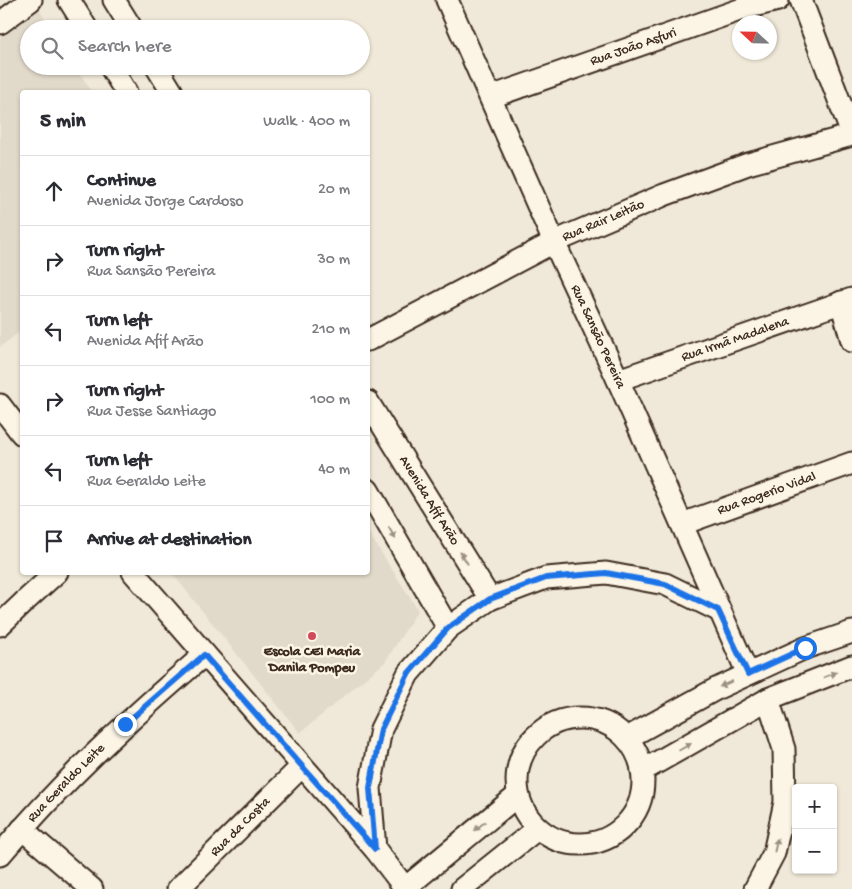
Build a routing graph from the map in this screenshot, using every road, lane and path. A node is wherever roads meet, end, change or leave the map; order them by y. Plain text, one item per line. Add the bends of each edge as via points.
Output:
1 (31, 0) edge
2 (69, 0) edge
3 (114, 0) edge
4 (447, 0) edge
5 (778, 0) edge
6 (802, 0) edge
7 (744, 4) edge
8 (81, 20) edge
9 (126, 20) edge
10 (0, 24) edge
11 (116, 75) edge
12 (162, 75) edge
13 (125, 90) edge
14 (171, 90) edge
15 (491, 97) junction
16 (852, 135) edge
17 (554, 242) junction
18 (846, 301) edge
19 (370, 339) edge
20 (852, 340) edge
21 (618, 380) junction
22 (370, 405) edge
23 (1, 408) edge
24 (20, 432) edge
25 (852, 464) edge
26 (370, 493) edge
27 (682, 524) junction
28 (54, 575) edge
29 (135, 575) edge
30 (490, 599) junction
31 (718, 610) junction
32 (0, 625) edge
33 (448, 628) junction
34 (852, 632) edge
35 (204, 655) junction
36 (852, 666) edge
37 (748, 674) junction
38 (768, 699) junction
39 (627, 738) junction
40 (302, 766) junction
41 (642, 771) junction
42 (518, 795) junction
43 (22, 829) junction
44 (538, 829) junction
45 (375, 849) junction
46 (0, 855) edge
47 (92, 889) edge
48 (178, 889) edge
49 (404, 889) edge
50 (462, 889) edge
51 (755, 889) edge

1 - 10 street
2 - 8 street
3 - 9 street
4 - 15 street, Rua Sansão Pereira
5 - 7 street, Rua João Asfuri
6 - 16 street
7 - 15 street, Rua João Asfuri
11 - 13 street
12 - 14 street
15 - 17 street, Rua Sansão Pereira
16 - 17 street, Rua Rair Leitão via 748,164 664,195
17 - 19 street, Rua Rair Leitão
17 - 21 street, Rua Sansão Pereira
18 - 20 street
18 - 21 street, Rua Irmã Madalena
21 - 27 street, Rua Sansão Pereira
30 -> 22 street, Avenida Afif Arão
23 - 24 street
25 - 27 street, Rua Rogerio Vidal
26 -> 33 street
27 - 31 street, Rua Sansão Pereira
28 - 32 street
29 - 35 street
30 - 31 street via 546,578 606,573 665,584
30 - 33 street
31 - 37 street, Rua Sansão Pereira
33 - 45 street via 408,674 381,729 370,788
34 - 37 street via 805,648
35 - 40 street
35 - 43 street, Rua Geraldo Leite via 125,724
38 -> 36 street
37 -> 39 street
41 -> 38 street
51 -> 38 street via 774,854 785,802 784,749
39 - 41 street
39 - 42 street via 611,725 591,718 571,718 551,724 535,737 523,754 517,774
40 - 45 street
40 - 48 street, Rua da Costa
41 - 44 street via 642,792 635,812 622,829 604,840 584,845 562,842
42 - 44 street via 523,810
42 -> 49 street
43 - 46 street, Rua Geraldo Leite
43 - 47 street
44 - 50 street
45 - 49 street

